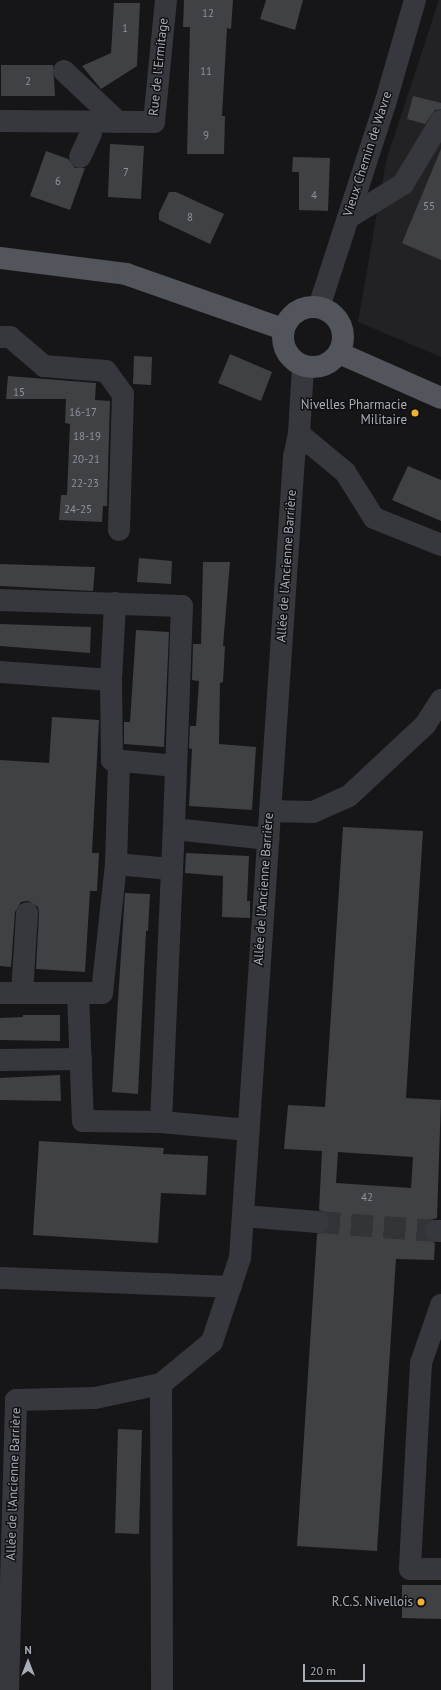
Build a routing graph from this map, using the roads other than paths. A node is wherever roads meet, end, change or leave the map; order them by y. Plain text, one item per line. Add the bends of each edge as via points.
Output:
1 (166, 0) edge
2 (415, 0) edge
3 (64, 71) dead end
4 (0, 121) edge
5 (118, 122) junction
6 (441, 122) edge
7 (91, 133) junction
8 (0, 135) edge
9 (80, 157) dead end
10 (348, 218) junction
11 (0, 258) edge
12 (319, 307) junction
13 (283, 329) junction
14 (0, 337) edge
15 (339, 353) junction
16 (303, 366) junction
17 (441, 398) edge
18 (299, 434) junction
19 (119, 530) dead end
20 (441, 545) edge
21 (0, 600) edge
22 (115, 604) junction
23 (0, 672) edge
24 (111, 680) junction
25 (441, 700) edge
26 (119, 761) junction
27 (176, 766) junction
28 (270, 811) junction
29 (174, 829) junction
30 (268, 838) junction
31 (116, 864) junction
32 (171, 869) junction
33 (27, 913) dead end
34 (0, 993) edge
35 (22, 993) junction
36 (78, 993) junction
37 (81, 1058) junction
38 (0, 1060) edge
39 (161, 1122) junction
40 (248, 1130) junction
41 (243, 1216) junction
42 (318, 1222) tunnel mouth
43 (0, 1278) edge
44 (231, 1287) junction
45 (441, 1305) edge
46 (161, 1384) junction
47 (441, 1569) edge
48 (8, 1690) edge
49 (162, 1690) edge

1 - 5 street, Rue de l'Ermitage via 154,122
2 - 10 street, Vieux Chemin de Wavre
3 - 5 street
4 - 5 street
5 - 7 street
6 - 10 street via 403,184
7 - 8 street
7 - 9 street
10 - 12 street, Vieux Chemin de Wavre
11 - 13 main road via 126,274
12 - 13 main road via 304,308 291,315
12 - 15 main road via 332,313 341,325 343,339
13 - 16 main road via 283,344 290,358
14 - 19 street via 10,337 44,366 106,371 123,394
15 - 16 main road via 323,365
15 - 17 main road
16 - 18 street, Allée de l'Ancienne Barrière
18 - 20 street via 345,472 374,518
18 - 28 street, Allée de l'Ancienne Barrière via 294,457
21 - 22 street
22 - 24 street
22 - 27 street via 182,606
23 - 24 street
24 - 26 street via 112,760
25 - 28 street via 425,725 349,796 313,812
26 - 27 street
26 - 31 street
27 - 29 street
28 - 30 street, Allée de l'Ancienne Barrière
29 - 30 street
29 - 32 street
30 - 40 street, Allée de l'Ancienne Barrière
31 - 32 street
31 - 36 street via 102,992
32 - 39 street
33 - 35 street
34 - 35 street
35 - 36 street
36 - 37 street
37 - 38 street
37 - 39 street via 83,1121
39 - 40 street
40 - 41 street, Allée de l'Ancienne Barrière
41 - 42 street
41 - 44 street, Allée de l'Ancienne Barrière via 240,1258
43 - 44 street
44 - 46 street, Allée de l'Ancienne Barrière via 212,1342
45 - 47 street via 421,1363 410,1569
46 - 48 street, Allée de l'Ancienne Barrière via 95,1398 16,1400
46 - 49 street

